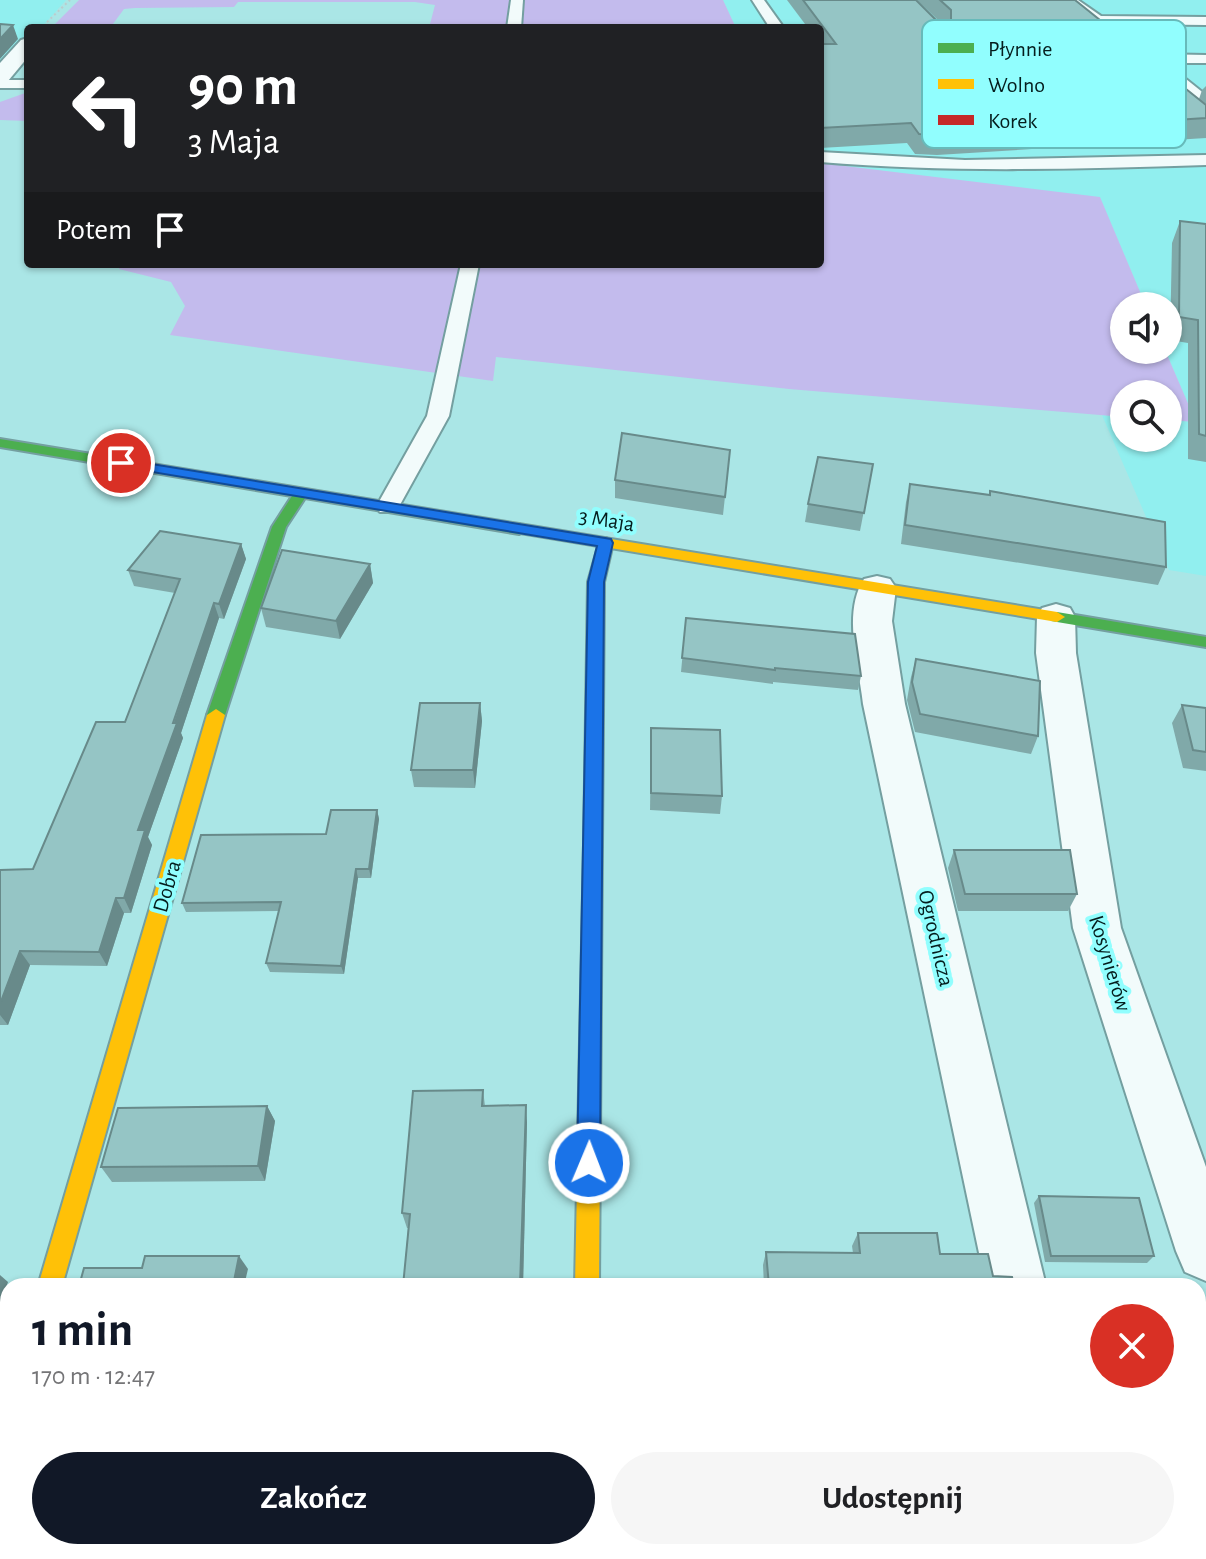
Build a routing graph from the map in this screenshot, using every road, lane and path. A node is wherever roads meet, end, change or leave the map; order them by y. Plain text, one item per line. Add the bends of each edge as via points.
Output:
1 (70, 0) edge
2 (517, 0) edge
3 (758, 0) edge
4 (1070, 0) edge
5 (1096, 20) edge
6 (1186, 21) edge
7 (1206, 21) edge
8 (45, 24) edge
9 (514, 24) edge
10 (774, 24) edge
11 (24, 49) edge
12 (1186, 59) edge
13 (1206, 59) edge
14 (0, 76) edge
15 (0, 84) edge
16 (24, 84) edge
17 (1186, 86) edge
18 (1206, 103) edge
19 (824, 157) edge
20 (1206, 160) edge
21 (469, 268) edge
22 (0, 443) edge
23 (301, 493) junction
24 (388, 507) junction
25 (606, 543) junction
26 (877, 588) junction
27 (1056, 617) junction
28 (1206, 642) edge
29 (1206, 1251) edge
30 (52, 1278) edge
31 (587, 1278) edge
32 (1014, 1278) edge

1 - 8 path
2 - 9 lane
3 - 10 lane
4 - 5 lane
6 - 7 lane
11 - 14 street
12 - 13 lane
15 - 16 lane
17 - 18 lane
19 - 20 lane via 978,166
21 - 24 lane via 438,416
22 - 23 street, 3 Maja
23 - 24 street, 3 Maja
23 - 30 street, Dobra via 279,527 232,660
24 - 25 street, 3 Maja
25 - 26 street, 3 Maja
25 - 31 street via 596,582
26 - 27 street, 3 Maja
26 - 32 street, Ogrodnicza via 873,621 884,704
27 - 28 street, 3 Maja
27 - 29 street, Kosynierów via 1056,653 1097,928

